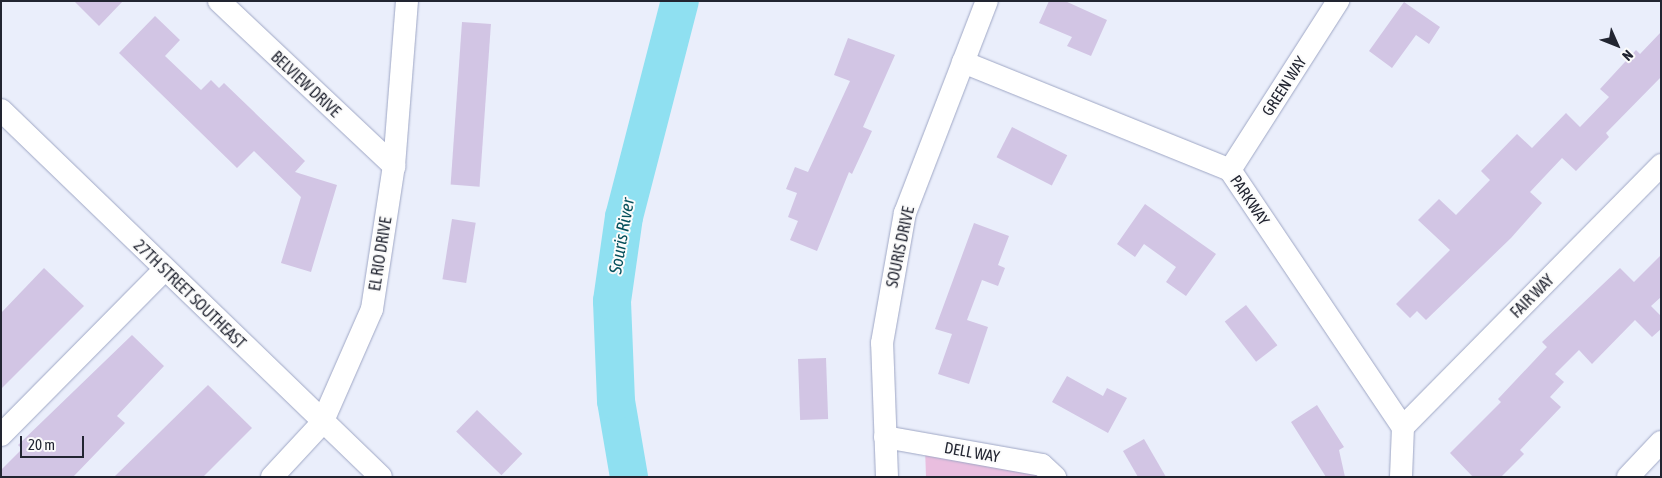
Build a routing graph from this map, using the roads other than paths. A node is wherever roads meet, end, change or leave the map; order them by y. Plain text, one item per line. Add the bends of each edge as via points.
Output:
1 (219, 1) edge
2 (408, 1) edge
3 (987, 1) edge
4 (1338, 1) edge
5 (963, 62) junction
6 (1, 110) edge
7 (1661, 165) edge
8 (394, 166) junction
9 (1230, 170) junction
10 (164, 270) junction
11 (322, 423) junction
12 (1403, 427) junction
13 (1, 435) edge
14 (885, 437) junction
15 (1661, 442) edge
16 (272, 477) edge
17 (380, 477) edge
18 (886, 477) edge
19 (1055, 477) edge
20 (1401, 477) edge
21 (1628, 477) edge

1 - 8 street, BELVIEW DRIVE
2 - 8 street, EL RIO DRIVE
3 - 5 street, SOURIS DRIVE
4 - 9 street, GREEN WAY
5 - 9 street, PARKWAY
5 - 14 street, SOURIS DRIVE via 905,213 882,343
6 - 10 street, 27TH STREET SOUTHEAST
7 - 12 street, FAIR WAY
8 - 11 street, EL RIO DRIVE via 372,308
9 - 12 street, PARKWAY
10 - 11 street, 27TH STREET SOUTHEAST
10 - 13 street
11 - 16 street, EL RIO DRIVE
11 - 17 street, 27TH STREET SOUTHEAST
12 - 20 street
14 - 18 street, SOURIS DRIVE
14 - 19 street, DELL WAY via 1042,465
15 - 21 street

